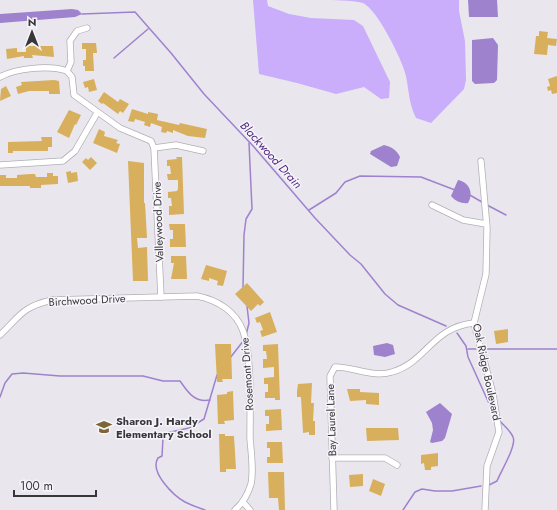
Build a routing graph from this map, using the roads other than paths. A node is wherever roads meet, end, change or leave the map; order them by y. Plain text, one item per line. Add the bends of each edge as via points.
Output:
1 (87, 28) dead end
2 (67, 71) junction
3 (0, 77) edge
4 (97, 113) junction
5 (154, 148) junction
6 (203, 151) dead end
7 (480, 161) dead end
8 (0, 165) edge
9 (432, 205) dead end
10 (486, 224) junction
11 (161, 296) junction
12 (474, 323) junction
13 (0, 335) edge
14 (332, 458) junction
15 (397, 465) dead end
16 (243, 502) junction
17 (235, 510) edge
18 (250, 510) edge
19 (334, 510) edge
20 (485, 510) edge

1 - 2 street via 77,31 70,41 71,62
2 - 3 street via 59,68 18,70
2 - 4 street via 72,77 74,95
4 - 5 street via 120,128 151,141
4 - 8 street via 70,157 63,161
5 - 6 street via 176,145
5 - 11 street, Valleywood Drive
7 - 10 street, Oak Ridge Boulevard
9 - 10 street via 463,220
10 - 12 street, Oak Ridge Boulevard via 486,274
11 - 13 street, Birchwood Drive via 52,300 20,313
11 - 16 street, Rosemont Drive via 197,296 217,302 234,317 243,331 248,361 251,472 251,484
12 - 14 street, Bay Laurel Lane via 460,325 440,335 416,359 393,372 375,375 349,367 335,367 330,376
12 - 20 street, Oak Ridge Boulevard via 493,394 499,432 487,466
14 - 15 street via 385,458
14 - 19 street, Bay Laurel Lane
16 - 17 street, Rosemont Drive
16 - 18 street

